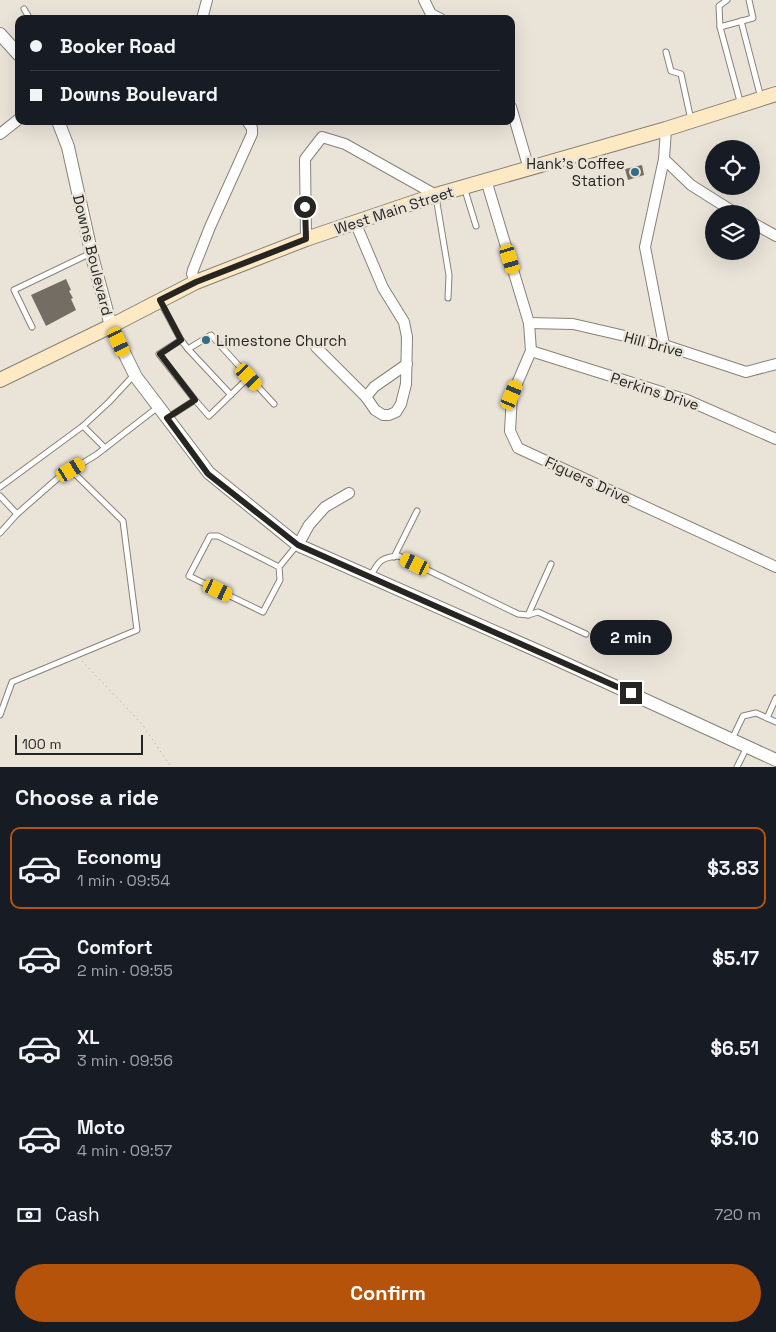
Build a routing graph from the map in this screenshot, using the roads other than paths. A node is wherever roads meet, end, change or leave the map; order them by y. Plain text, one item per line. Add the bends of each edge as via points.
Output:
1 (207, 0) edge
2 (424, 0) edge
3 (727, 0) edge
4 (749, 0) edge
5 (24, 9) dead end
6 (28, 15) edge
7 (203, 15) edge
8 (433, 15) edge
9 (741, 21) junction
10 (720, 27) junction
11 (0, 34) edge
12 (15, 51) edge
13 (666, 52) dead end
14 (776, 94) edge
15 (761, 98) junction
16 (741, 105) junction
17 (515, 121) edge
18 (691, 121) junction
19 (15, 122) edge
20 (60, 125) edge
21 (250, 125) edge
22 (666, 128) junction
23 (0, 134) edge
24 (664, 159) junction
25 (529, 169) junction
26 (486, 180) junction
27 (464, 187) junction
28 (436, 195) junction
29 (723, 205) edge
30 (355, 222) junction
31 (476, 226) dead end
32 (760, 227) edge
33 (776, 236) edge
34 (306, 239) junction
35 (91, 253) junction
36 (196, 282) junction
37 (448, 298) dead end
38 (160, 300) junction
39 (529, 322) junction
40 (111, 326) junction
41 (32, 327) dead end
42 (181, 340) junction
43 (664, 345) junction
44 (316, 347) dead end
45 (188, 349) junction
46 (530, 351) junction
47 (408, 364) junction
48 (776, 364) edge
49 (134, 374) junction
50 (249, 377) junction
51 (0, 380) edge
52 (231, 395) junction
53 (366, 397) junction
54 (195, 400) junction
55 (274, 404) dead end
56 (158, 407) junction
57 (167, 418) junction
58 (84, 426) junction
59 (776, 438) edge
60 (106, 448) junction
61 (71, 470) junction
62 (0, 487) edge
63 (348, 493) dead end
64 (0, 496) edge
65 (417, 511) dead end
66 (17, 514) junction
67 (0, 532) edge
68 (298, 545) junction
69 (394, 556) junction
70 (551, 564) dead end
71 (278, 567) junction
72 (776, 568) edge
73 (370, 577) junction
74 (528, 615) junction
75 (586, 634) dead end
76 (776, 698) edge
77 (0, 715) edge
78 (767, 718) junction
79 (776, 722) edge
80 (732, 739) junction
81 (748, 747) junction
82 (776, 760) edge
83 (737, 767) edge

1 - 7 street
2 - 8 street
3 - 10 lane via 719,6
4 - 9 lane via 753,18
5 - 6 lane
9 - 10 lane
9 - 15 lane
10 - 16 lane
11 - 12 street
13 - 18 lane via 671,71 681,74
14 - 15 main road, West Main Street
15 - 16 main road, West Main Street
16 - 18 main road, West Main Street
17 - 25 street
18 - 22 main road, West Main Street
19 - 23 street
20 - 35 street, Downs Boulevard via 68,147
21 - 36 street via 252,134 193,270
22 - 24 street
22 - 25 main road, West Main Street
24 - 29 street via 691,185
24 - 43 street via 645,247
25 - 26 main road, West Main Street
26 - 27 main road, West Main Street
26 - 39 street, Figuers Drive
27 - 28 main road, West Main Street
27 - 31 lane
28 - 30 main road, West Main Street
28 - 34 street via 345,144 322,137 305,159
28 - 37 lane via 449,275
30 - 34 main road, West Main Street
30 - 47 street via 383,288 404,322
32 - 33 street
34 - 36 main road, West Main Street
35 - 40 street, Downs Boulevard
35 - 41 lane via 14,290
36 - 38 main road, West Main Street
38 - 40 main road, West Main Street
38 - 42 lane
39 - 43 street, Hill Drive via 573,324
39 - 46 street, Figuers Drive
40 - 49 street, Downs Boulevard
40 - 51 main road, West Main Street
42 - 45 lane
42 - 54 lane via 160,354
43 - 48 street, Hill Drive via 746,372
44 - 53 street
45 - 50 lane via 211,335
45 - 52 lane
46 - 59 street, Perkins Drive via 687,400
46 - 72 street, Figuers Drive via 512,395 510,431 518,448
47 - 53 street via 378,383
47 - 53 street via 401,404 396,412 383,415
49 - 56 street, Downs Boulevard
49 - 58 lane
50 - 52 lane
50 - 55 lane
52 - 54 lane via 210,416
54 - 57 lane
56 - 57 street, Downs Boulevard
56 - 60 lane
57 - 68 street, Downs Boulevard via 208,474
58 - 60 lane
58 - 62 lane
60 - 61 lane
61 - 66 lane
61 - 77 lane via 123,521 137,630 12,682
63 - 68 street via 325,507
64 - 66 lane
65 - 69 lane
66 - 67 lane
68 - 71 lane
68 - 73 street, Downs Boulevard
69 - 73 lane via 377,564
69 - 74 lane via 518,614
70 - 74 lane
71 - 71 lane via 218,536 210,536 189,576 262,612 280,580
73 - 80 street, Downs Boulevard
74 - 75 lane via 538,612
76 - 78 lane
78 - 79 lane
78 - 80 lane via 756,713 743,716
80 - 81 street, Downs Boulevard
81 - 82 street, Downs Boulevard
81 - 83 lane

